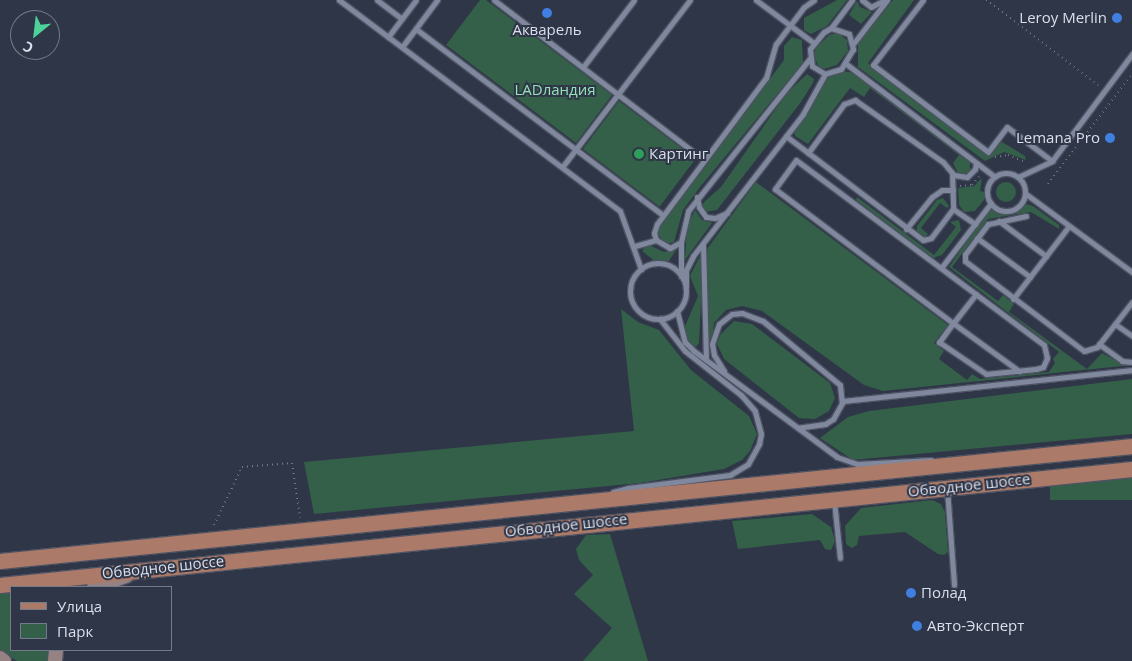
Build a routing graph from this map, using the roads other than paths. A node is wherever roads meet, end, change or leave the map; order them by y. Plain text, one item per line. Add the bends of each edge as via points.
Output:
1 (339, 0) edge
2 (377, 0) edge
3 (416, 0) edge
4 (436, 0) edge
5 (494, 0) edge
6 (634, 0) edge
7 (690, 0) edge
8 (756, 0) edge
9 (814, 0) edge
10 (852, 0) edge
11 (862, 0) edge
12 (886, 0) edge
13 (923, 0) edge
14 (402, 18) junction
15 (790, 26) junction
16 (416, 28) junction
17 (832, 28) junction
18 (388, 37) junction
19 (814, 43) junction
20 (853, 45) junction
21 (402, 47) junction
22 (1132, 54) edge
23 (810, 58) junction
24 (845, 64) junction
25 (583, 67) junction
26 (825, 74) junction
27 (618, 94) junction
28 (786, 136) junction
29 (577, 149) junction
30 (808, 153) junction
31 (704, 160) junction
32 (1052, 161) junction
33 (976, 163) junction
34 (563, 166) junction
35 (952, 173) junction
36 (995, 177) junction
37 (1018, 177) junction
38 (953, 190) junction
39 (1026, 194) junction
40 (697, 197) junction
41 (991, 203) junction
42 (954, 208) junction
43 (729, 212) junction
44 (663, 215) junction
45 (1026, 216) dead end
46 (999, 221) junction
47 (975, 224) junction
48 (1069, 226) junction
49 (906, 229) junction
50 (977, 238) junction
51 (656, 240) junction
52 (681, 242) junction
53 (703, 245) junction
54 (635, 246) junction
55 (1046, 256) junction
56 (942, 268) junction
57 (641, 269) junction
58 (1132, 272) edge
59 (681, 276) junction
60 (1030, 277) junction
61 (686, 286) junction
62 (976, 294) junction
63 (1013, 299) junction
64 (1132, 302) edge
65 (677, 311) junction
66 (660, 319) junction
67 (953, 323) junction
68 (1115, 324) junction
69 (1132, 336) edge
70 (1099, 344) junction
71 (706, 359) junction
72 (1132, 362) edge
73 (1132, 370) edge
74 (1019, 371) junction
75 (727, 376) junction
76 (842, 401) junction
77 (797, 428) junction
78 (1132, 446) edge
79 (974, 462) junction
80 (1132, 469) edge
81 (947, 487) junction
82 (833, 498) junction
83 (588, 501) junction
84 (840, 558) dead end
85 (0, 561) edge
86 (156, 567) junction
87 (0, 585) edge
88 (954, 585) dead end
89 (97, 586) edge
90 (0, 658) edge
91 (4, 661) edge

1 - 18 lane
2 - 14 lane
3 - 14 lane
4 - 16 lane
5 - 25 lane
6 - 25 lane
7 - 27 lane
8 - 15 lane
9 - 15 lane via 804,7
10 - 17 lane
11 - 12 lane via 871,7
12 - 20 lane
13 - 32 lane via 874,65 988,152 1007,127
14 - 18 lane
15 - 19 lane
15 - 31 lane via 776,44 766,78
16 - 21 lane
16 - 29 lane
17 - 19 lane
17 - 20 lane via 849,34
18 - 21 lane
19 - 23 lane
20 - 24 lane
21 - 34 lane
22 - 32 lane
23 - 26 lane via 812,66
23 - 40 lane
24 - 26 lane via 834,73
24 - 33 lane
25 - 27 lane
26 - 28 lane
27 - 29 lane
27 - 31 lane
28 - 30 lane
28 - 43 lane
29 - 34 lane
29 - 44 lane
30 - 35 lane via 844,104 856,100 943,162
30 - 49 lane
31 - 44 lane
32 - 37 lane
33 - 35 lane via 967,177
33 - 36 lane
34 - 54 lane via 620,211
35 - 38 lane
36 - 37 lane via 1006,173
36 - 41 lane via 988,188
37 - 39 lane
38 - 42 lane
38 - 49 lane via 942,190 932,197
39 - 41 lane via 1020,206 1010,211 997,209
39 - 48 lane
40 - 43 lane via 706,217 715,218
40 - 52 lane via 688,211
41 - 47 lane
42 - 47 lane
42 - 49 lane via 927,240
43 - 53 lane
44 - 51 lane via 655,228
45 - 46 lane
46 - 50 lane via 988,224
46 - 55 lane
47 - 56 lane
48 - 55 lane
48 - 58 lane
50 - 60 lane
50 - 63 lane via 964,254 965,261
51 - 52 lane via 670,248
51 - 54 lane
52 - 59 lane
53 - 61 lane via 686,270
53 - 71 lane
54 - 57 lane
55 - 60 lane
56 - 62 lane
56 - 67 lane via 796,160 775,189
57 - 59 lane via 665,264
57 - 66 lane via 631,284 632,301 643,315
59 - 61 lane
60 - 63 lane
61 - 65 lane via 686,295
62 - 67 lane
62 - 74 lane via 1044,345 1047,358 1043,367
63 - 70 lane via 1084,351 1093,350
64 - 68 lane
65 - 66 lane
65 - 71 lane via 685,342
66 - 83 lane via 685,352 741,395 755,411 761,434 759,444 748,464 730,475 628,488
67 - 74 lane
67 - 74 lane via 939,342 978,371 986,374
68 - 69 lane
68 - 70 lane
70 - 72 lane via 1122,361
71 - 75 lane
73 - 76 lane
75 - 76 lane via 714,355 713,336 725,318 732,314 748,314 763,321 835,378 840,385
75 - 77 lane
76 - 77 lane via 839,412 825,424
77 - 79 lane via 837,457 857,464 924,459
78 - 79 main road, Обводное шоссе
79 - 83 main road, Обводное шоссе
80 - 81 main road, Обводное шоссе
81 - 82 main road, Обводное шоссе
81 - 88 lane
82 - 84 lane
82 - 86 main road, Обводное шоссе
83 - 85 main road, Обводное шоссе
86 - 87 main road, Обводное шоссе
86 - 89 main road
90 - 91 main road

